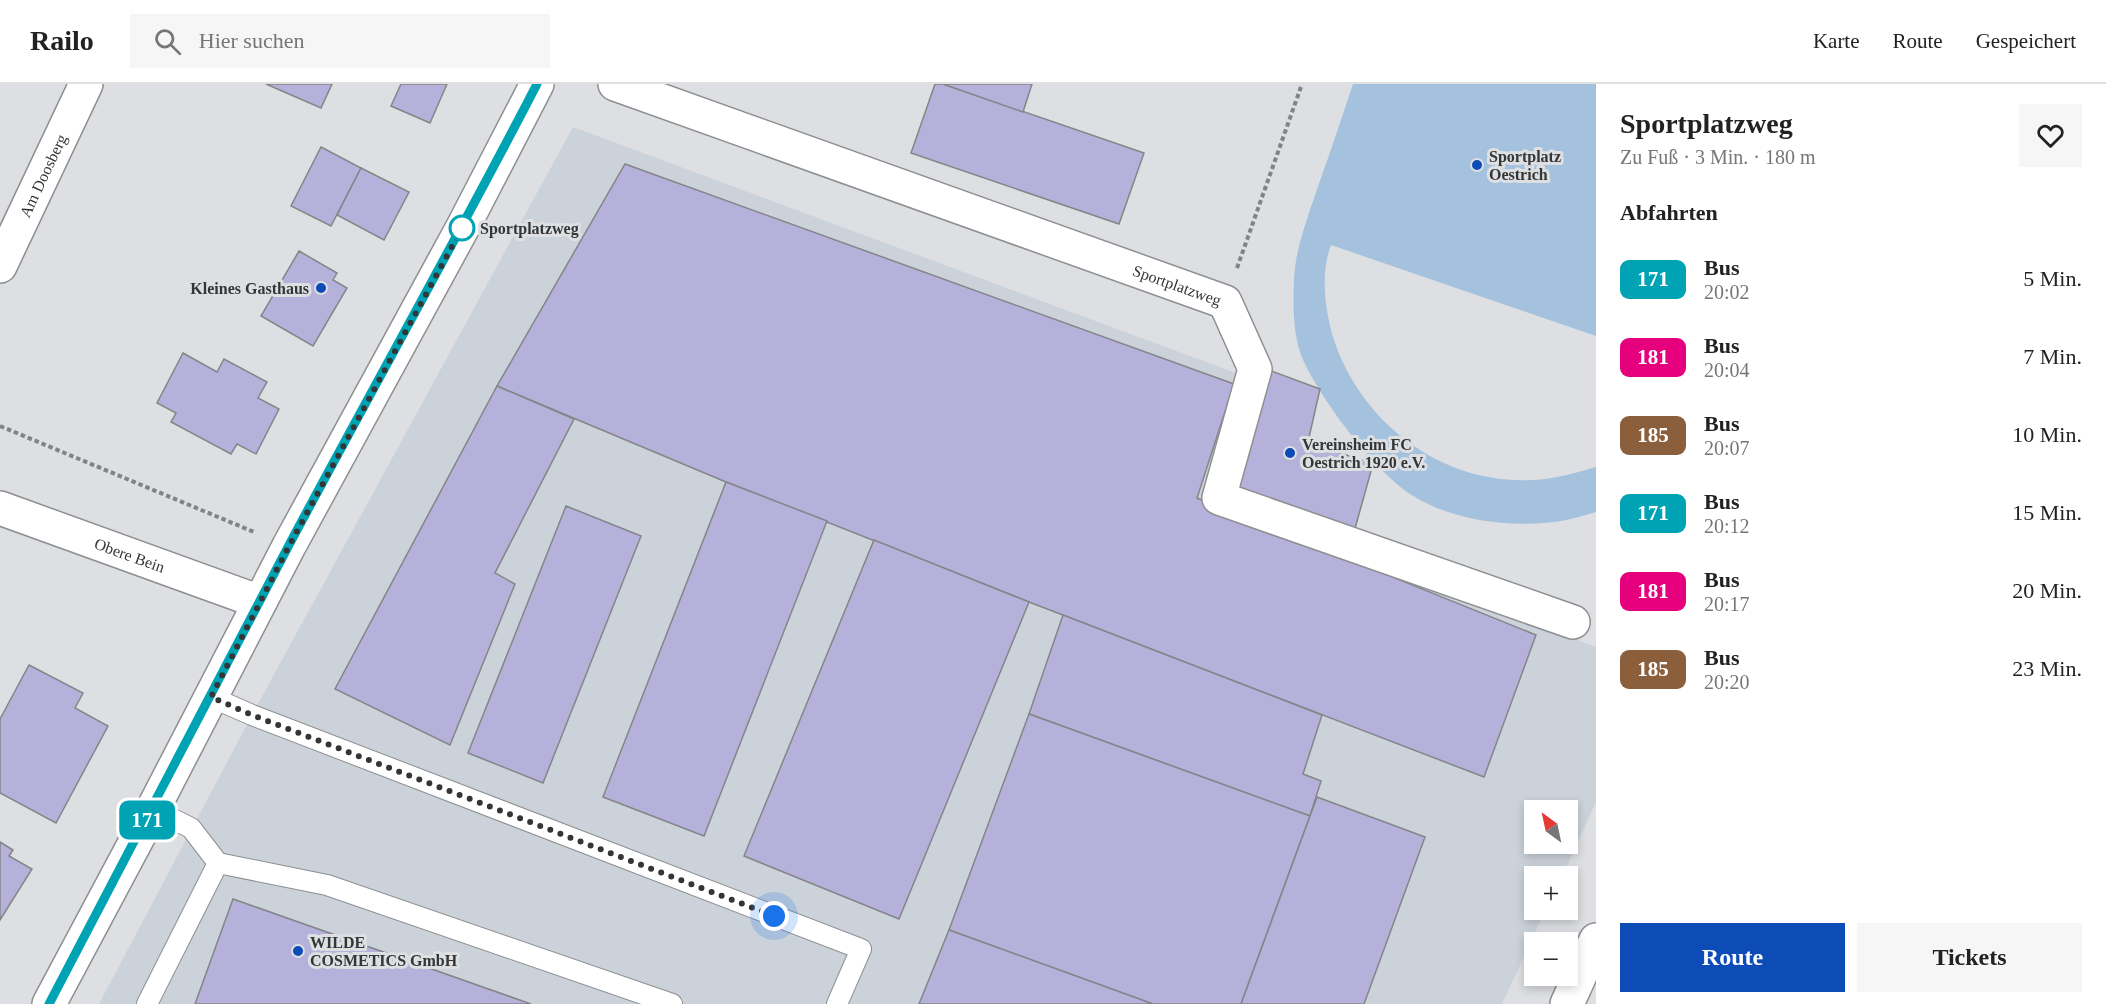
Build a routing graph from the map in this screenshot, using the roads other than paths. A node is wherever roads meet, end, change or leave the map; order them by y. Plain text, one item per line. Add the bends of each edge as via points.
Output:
1 (86, 84) edge
2 (537, 84) edge
3 (615, 84) edge
4 (0, 266) edge
5 (0, 508) edge
6 (260, 602) junction
7 (1573, 622) dead end
8 (211, 697) junction
9 (153, 809) junction
10 (218, 863) junction
11 (1596, 940) edge
12 (49, 1004) edge
13 (147, 1004) edge
14 (672, 1004) edge
15 (837, 1004) edge
16 (1567, 1004) edge

1 - 4 street, Am Doosberg
2 - 6 street
3 - 7 street, Sportplatzweg via 1225,302 1255,369 1219,498
5 - 6 street, Obere Bein
6 - 8 street
8 - 9 street
8 - 15 lane via 861,949
9 - 10 lane via 191,828
9 - 12 street
10 - 13 lane
10 - 14 lane via 327,885
11 - 16 street

